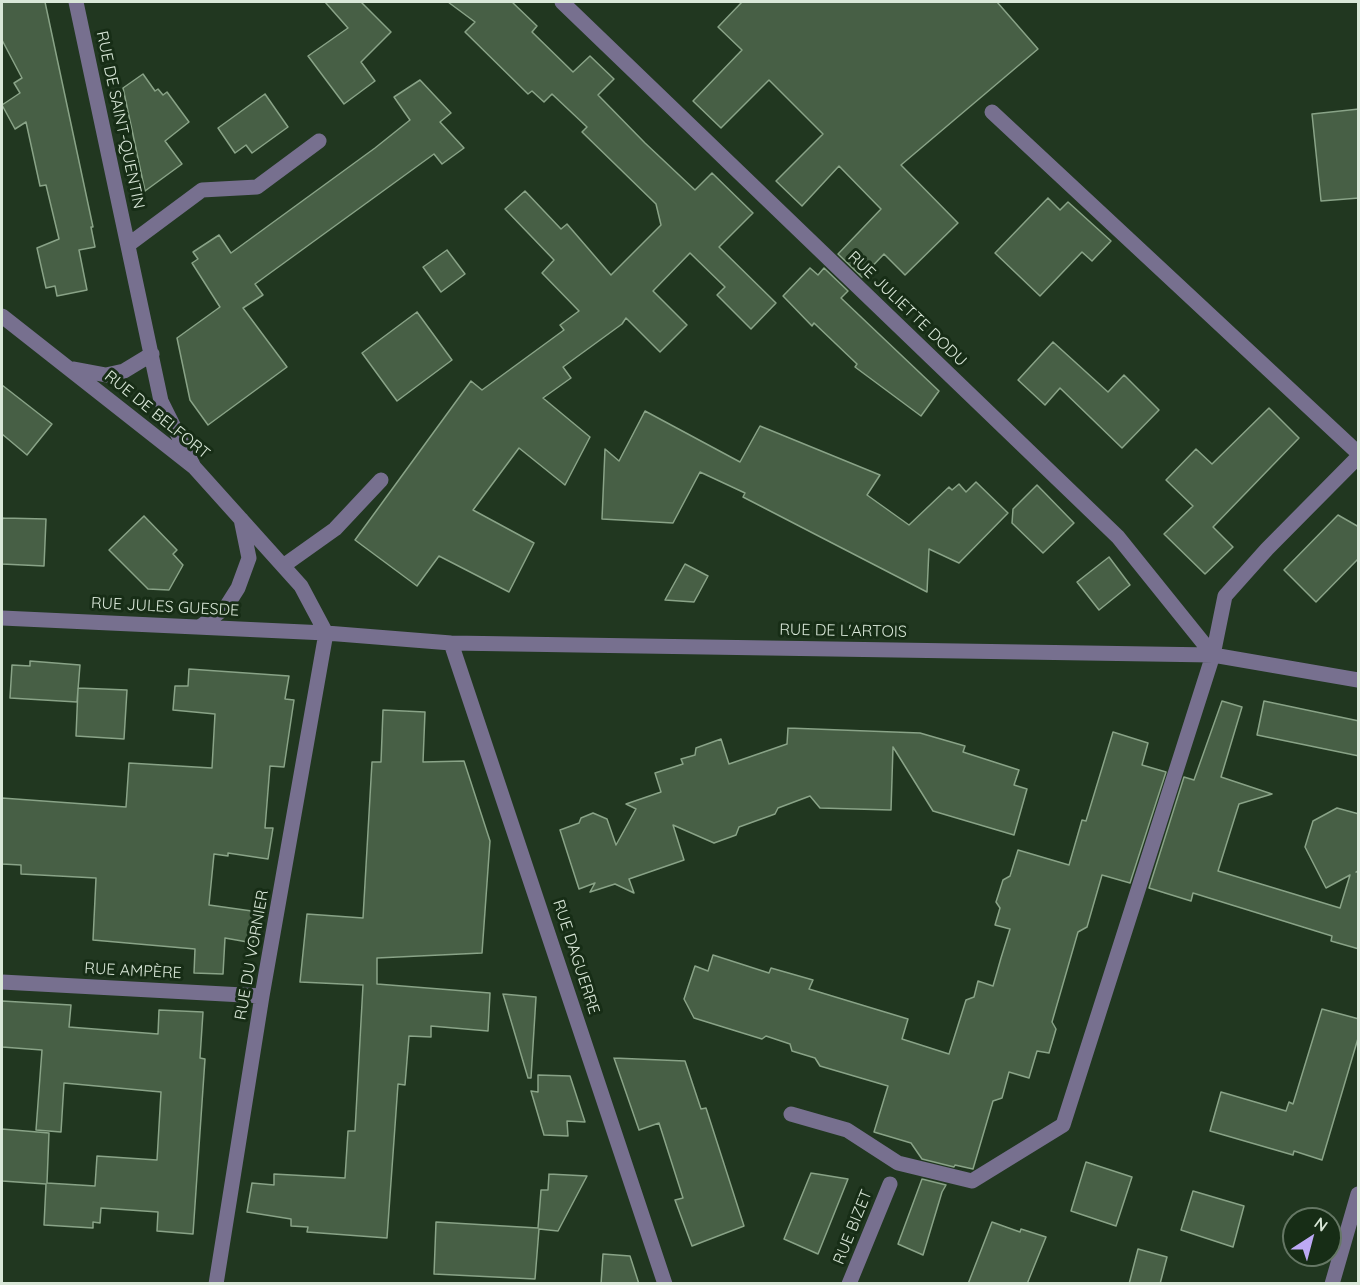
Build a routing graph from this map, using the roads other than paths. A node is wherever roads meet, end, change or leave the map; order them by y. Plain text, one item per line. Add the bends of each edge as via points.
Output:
1 (76, 2) edge
2 (562, 2) edge
3 (992, 112) dead end
4 (319, 141) dead end
5 (128, 245) junction
6 (2, 316) edge
7 (152, 354) junction
8 (71, 369) junction
9 (1359, 455) edge
10 (194, 467) junction
11 (381, 480) dead end
12 (241, 519) junction
13 (284, 566) junction
14 (2, 618) edge
15 (200, 627) junction
16 (326, 633) junction
17 (451, 643) junction
18 (1213, 655) junction
19 (1359, 680) edge
20 (2, 982) edge
21 (262, 996) junction
22 (791, 1114) dead end
23 (890, 1184) dead end
24 (1359, 1194) edge
25 (216, 1284) edge
26 (665, 1284) edge
27 (849, 1284) edge
28 (1332, 1284) edge

1 - 5 street, RUE DE SAINT-QUENTIN
2 - 18 street, RUE JULIETTE DODU via 1118,537
3 - 9 street
4 - 5 street, RUE DE SAINT-QUENTIN via 257,187 202,190
5 - 7 street, RUE DE SAINT-QUENTIN
6 - 8 street, RUE DE BELFORT
7 - 8 street, RUE DE BELFORT via 124,371 106,375
7 - 10 street, RUE DE SAINT-QUENTIN via 161,401
8 - 10 street, RUE DE BELFORT
9 - 18 street via 1225,596
10 - 12 street, RUE DE BELFORT
11 - 13 street via 335,530
12 - 13 street, RUE DE BELFORT
12 - 15 street via 249,558 238,588 226,607
13 - 16 street, RUE DE BELFORT via 301,586
14 - 15 street, RUE JULES GUESDE
15 - 16 street, RUE JULES GUESDE
16 - 17 street, RUE DE L'ARTOIS
16 - 21 street, RUE DU VORNIER
17 - 18 street, RUE DE L'ARTOIS
17 - 26 street, RUE DAGUERRE
18 - 19 street, RUE DE L'ARTOIS
18 - 22 street via 1063,1125 972,1181 898,1163 847,1130
20 - 21 street, RUE AMPÈRE
21 - 25 street, RUE DU VORNIER
23 - 27 street, RUE BIZET
24 - 28 street

